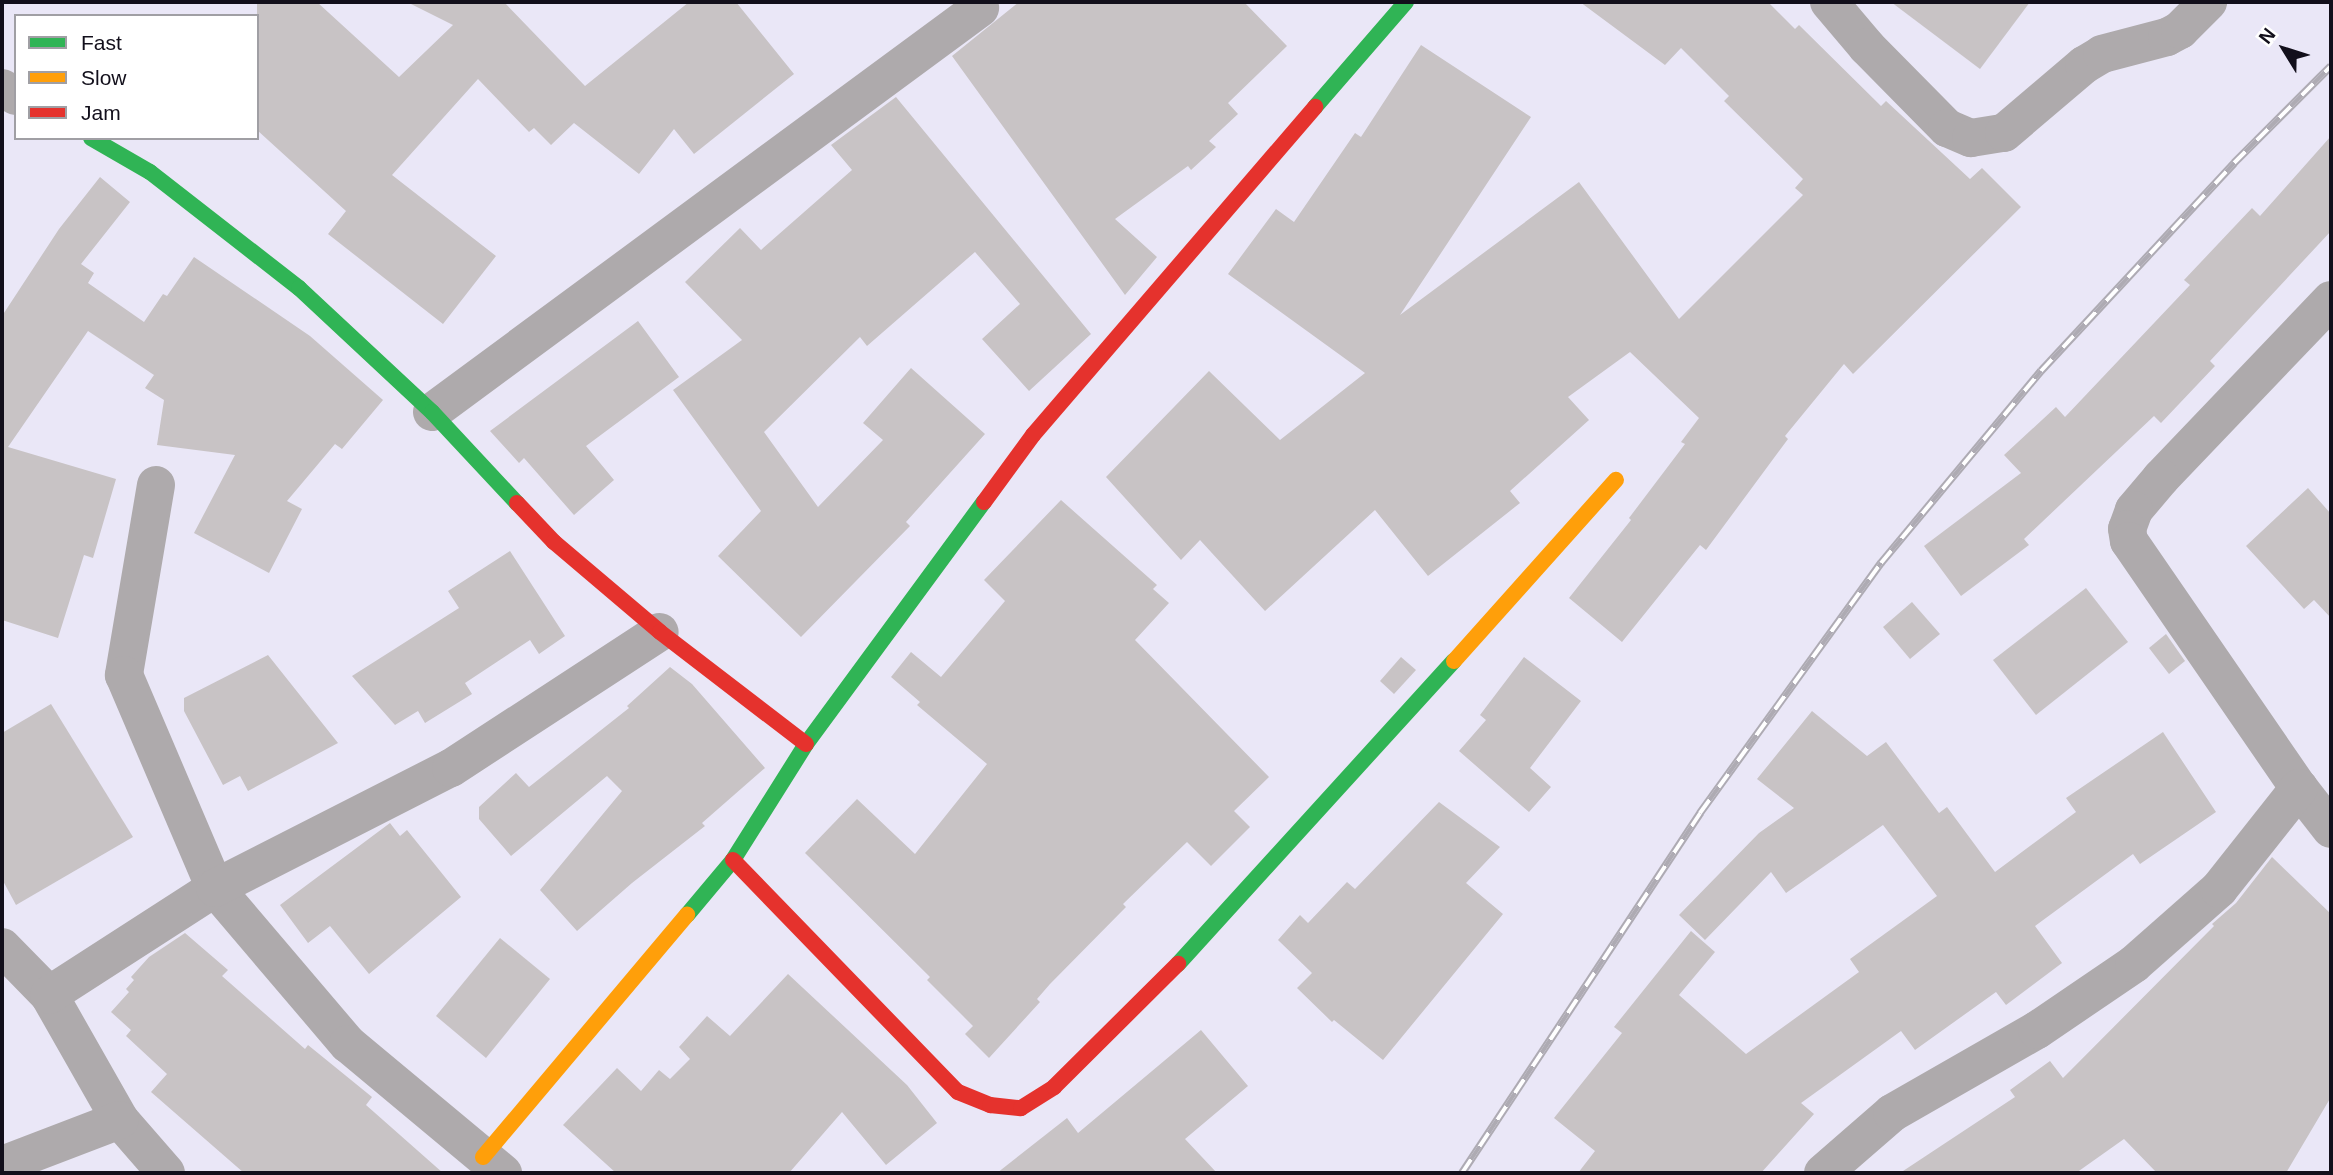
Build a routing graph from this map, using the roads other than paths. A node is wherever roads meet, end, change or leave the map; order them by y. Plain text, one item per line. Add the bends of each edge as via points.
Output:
1 (1406, 2) edge
2 (1829, 2) edge
3 (2208, 2) edge
4 (980, 8) dead end
5 (94, 140) edge
6 (2331, 300) edge
7 (432, 412) junction
8 (1616, 480) dead end
9 (156, 485) dead end
10 (660, 632) junction
11 (806, 744) junction
12 (2319, 805) edge
13 (733, 860) junction
14 (215, 888) junction
15 (2, 947) edge
16 (49, 995) junction
17 (120, 1120) junction
18 (2, 1165) edge
19 (493, 1165) edge
20 (166, 1173) edge
21 (1823, 1173) edge

1 - 11 street via 1033,435
2 - 3 street via 1947,128 1971,138 2004,133 2084,65 2102,54 2167,37
4 - 7 street
5 - 7 street via 150,172 299,288
6 - 12 street via 2161,478 2134,510 2127,529 2130,541
7 - 10 street via 554,542
8 - 13 street via 1203,940 1054,1087 1021,1108 990,1105 958,1092
9 - 14 street via 124,675
10 - 11 street
10 - 14 street via 452,768
11 - 13 street
12 - 21 street via 2134,964 2037,1030 1892,1113
13 - 19 street
14 - 16 street
14 - 19 street via 348,1044
15 - 16 street
16 - 17 street
17 - 18 street
17 - 20 street

